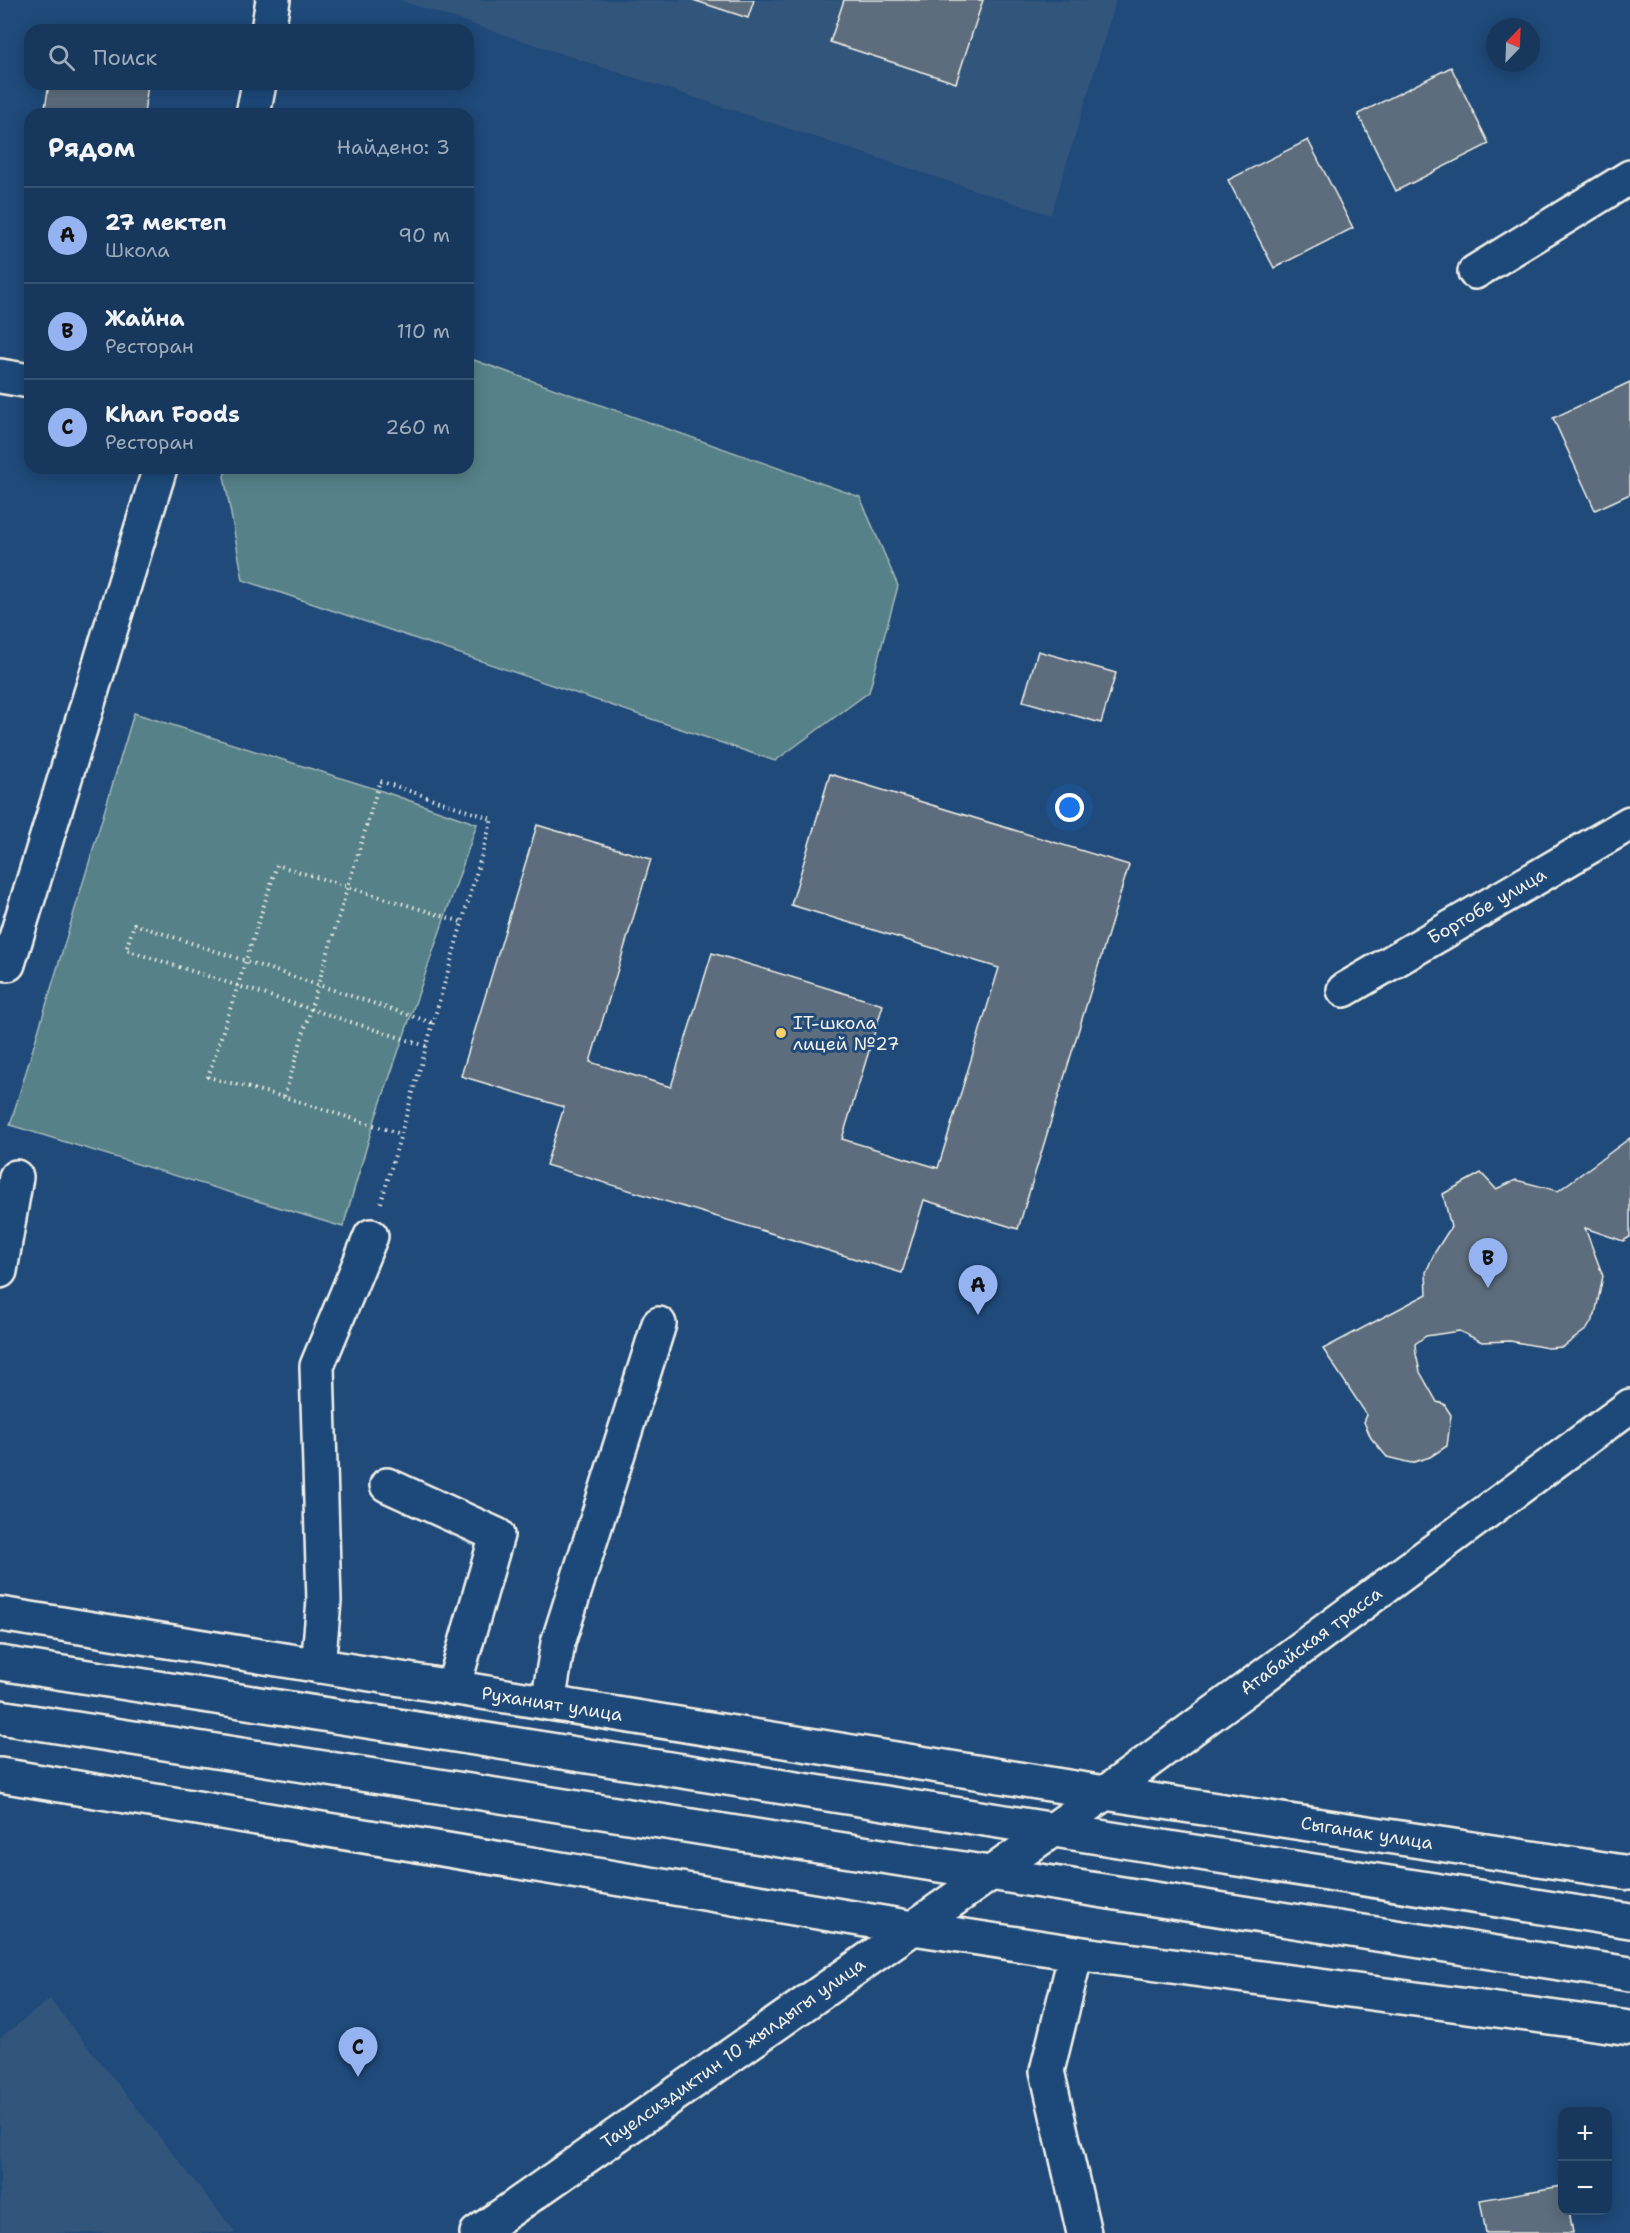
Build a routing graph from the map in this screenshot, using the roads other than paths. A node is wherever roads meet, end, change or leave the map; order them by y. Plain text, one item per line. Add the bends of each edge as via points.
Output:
1 (273, 0) edge
2 (269, 24) edge
3 (257, 90) edge
4 (254, 108) edge
5 (1630, 177) edge
6 (1475, 272) dead end
7 (0, 376) edge
8 (24, 380) edge
9 (158, 474) edge
10 (1630, 823) edge
11 (4, 964) edge
12 (1344, 990) dead end
13 (16, 1177) dead end
14 (371, 1236) road end
15 (0, 1271) edge
16 (659, 1324) dead end
17 (1630, 1406) edge
18 (387, 1485) dead end
19 (0, 1614) edge
20 (0, 1663) edge
21 (318, 1666) junction
22 (453, 1688) junction
23 (548, 1703) junction
24 (0, 1717) edge
25 (0, 1775) edge
26 (1105, 1793) junction
27 (1053, 1830) junction
28 (1630, 1873) edge
29 (990, 1875) junction
30 (1630, 1921) edge
31 (913, 1928) junction
32 (1076, 1953) junction
33 (1630, 1974) edge
34 (1630, 2028) edge
35 (477, 2233) edge
36 (1084, 2233) edge

1 - 2 main road
3 - 4 main road
5 - 6 main road
7 - 8 main road
9 - 11 main road
10 - 12 main road, Бортобе улица
13 - 15 main road
14 - 21 main road via 317,1366 324,1600
16 - 23 main road via 558,1643
17 - 26 main road, Атабайская трасса
18 - 22 main road via 496,1535
19 - 21 main road, Руханият улица
20 - 27 main road
21 - 22 main road, Руханият улица
22 - 23 main road, Руханият улица
23 - 26 main road, Руханият улица
24 - 29 main road
25 - 31 main road
26 - 27 main road, Атабайская трасса
26 - 28 main road, Сыганак улица
27 - 29 main road, Атабайская трасса
27 - 30 main road
29 - 31 main road, Тауелсиздиктин 10 жылдыгы улица
29 - 33 main road
31 - 32 main road
31 - 35 main road, Тауелсиздиктин 10 жылдыгы улица
32 - 34 main road
32 - 36 main road via 1047,2070

